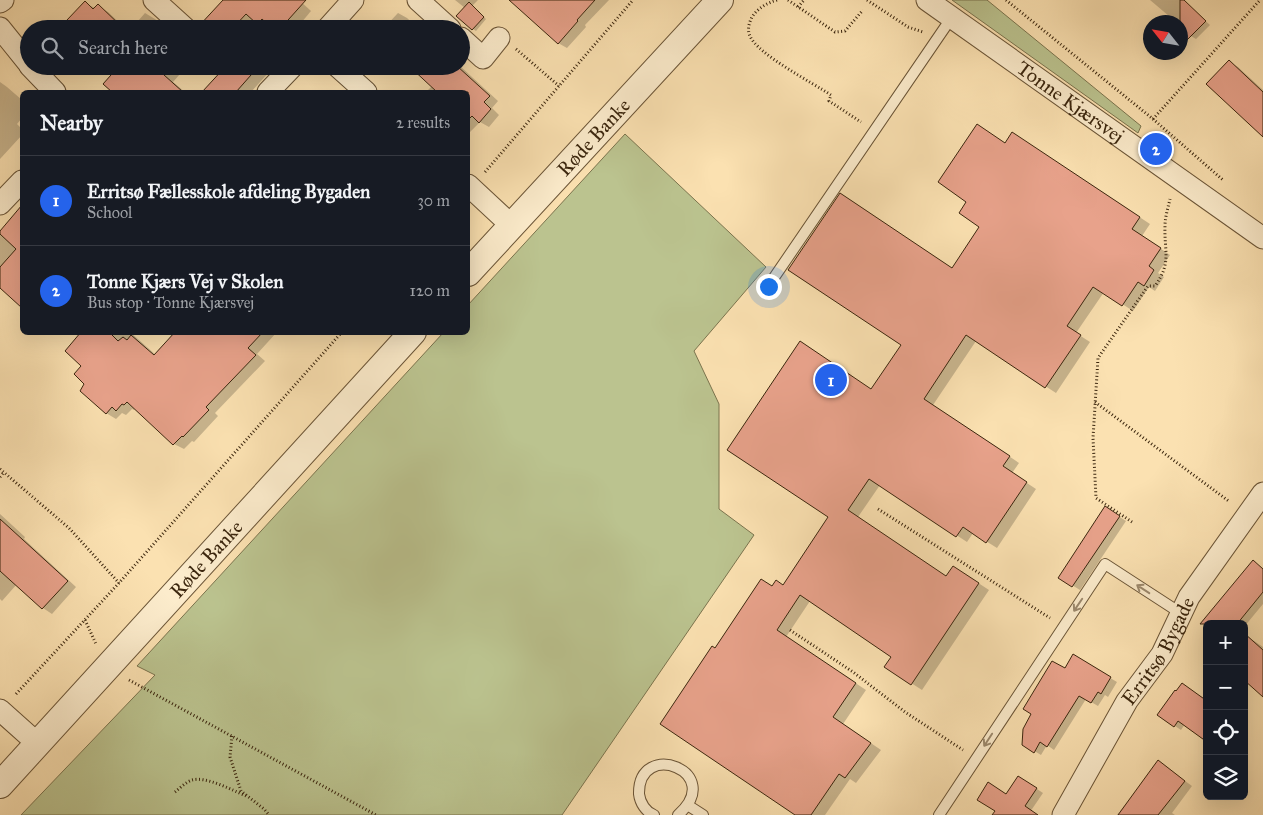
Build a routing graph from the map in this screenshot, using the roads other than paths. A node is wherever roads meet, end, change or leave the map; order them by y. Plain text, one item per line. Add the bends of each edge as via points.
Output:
1 (154, 0) edge
2 (353, 0) edge
3 (418, 0) edge
4 (720, 0) edge
5 (927, 0) edge
6 (952, 17) junction
7 (176, 20) edge
8 (335, 20) edge
9 (440, 20) edge
10 (0, 28) edge
11 (499, 38) road end
12 (470, 46) edge
13 (20, 53) edge
14 (39, 75) edge
15 (284, 75) edge
16 (347, 75) edge
17 (53, 90) edge
18 (270, 90) edge
19 (364, 90) edge
20 (20, 183) edge
21 (470, 187) edge
22 (0, 204) edge
23 (511, 225) junction
24 (1263, 238) edge
25 (470, 271) edge
26 (772, 282) dead end
27 (410, 335) edge
28 (1263, 494) edge
29 (1182, 614) junction
30 (1, 710) edge
31 (38, 744) junction
32 (0, 785) edge
33 (689, 806) junction
34 (654, 815) edge
35 (678, 815) edge
36 (703, 815) edge
37 (939, 815) edge
38 (1063, 815) edge

1 - 7 street
2 - 8 street
3 - 9 street
4 - 23 street, Røde Banke
5 - 6 street, Tonne Kjærsvej
6 - 24 street, Tonne Kjærsvej
6 - 26 lane
10 - 13 street
11 - 12 street via 483,58
14 - 17 street
15 - 18 street
16 - 19 street
20 - 22 street
21 - 23 street
23 - 25 street, Røde Banke
27 - 31 street, Røde Banke
28 - 29 street, Erritsø Bygade via 1189,597
29 -> 37 lane via 1104,564
29 - 38 street, Erritsø Bygade via 1162,654 1127,701
30 - 31 street
31 - 32 street, Røde Banke
33 - 34 lane via 693,794 691,781 684,771 673,765 661,764 647,771 639,784 640,800
33 - 35 lane
33 - 36 lane

